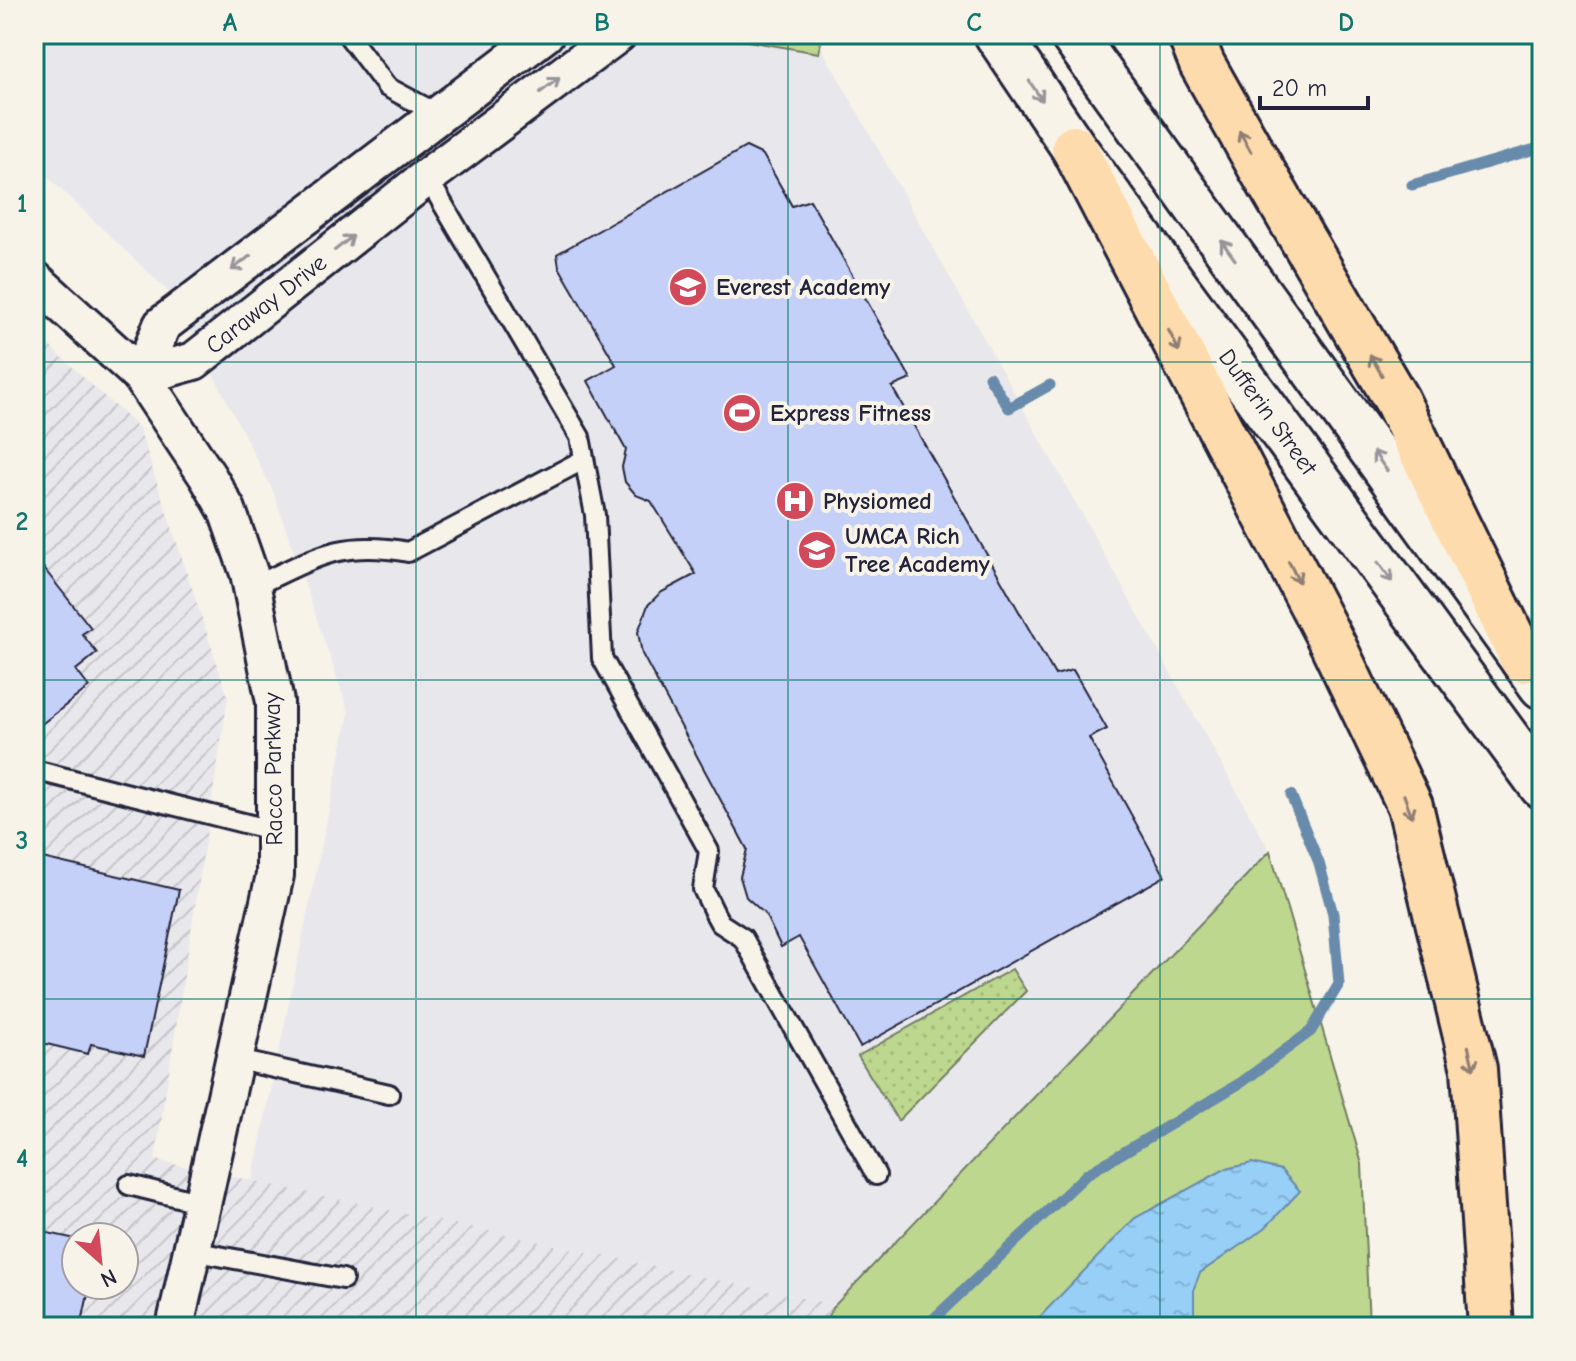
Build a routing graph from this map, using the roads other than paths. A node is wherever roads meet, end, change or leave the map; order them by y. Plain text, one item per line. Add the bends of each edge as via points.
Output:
1 (347, 34) edge
2 (545, 34) edge
3 (618, 34) edge
4 (997, 34) edge
5 (1072, 34) edge
6 (1190, 34) edge
7 (436, 113) junction
8 (1074, 148) junction
9 (427, 177) junction
10 (34, 279) edge
11 (141, 376) junction
12 (583, 460) junction
13 (252, 587) junction
14 (1533, 673) edge
15 (34, 770) edge
16 (1542, 786) edge
17 (275, 831) junction
18 (234, 1059) junction
19 (389, 1094) dead end
20 (876, 1175) dead end
21 (129, 1185) dead end
22 (202, 1203) junction
23 (192, 1251) junction
24 (343, 1279) dead end
25 (175, 1327) edge
26 (1491, 1327) edge

1 - 7 lane via 387,87
2 - 7 street, Caraway Drive
9 -> 3 street, Caraway Drive
4 -> 8 main road, Dufferin Street
14 -> 5 main road
14 -> 6 highway via 1397,401 1202,64
7 -> 11 street, Caraway Drive via 162,325
8 -> 16 main road, Dufferin Street
8 -> 26 highway via 1332,643 1410,806 1474,1069
11 -> 9 street, Caraway Drive via 194,361
9 - 12 lane via 580,437
10 - 11 street, Racco Parkway
11 - 13 street, Racco Parkway via 227,510
12 - 13 lane via 408,552 377,546 338,548
12 - 20 lane via 595,515 602,658 709,851 703,889 720,923 743,938
13 - 17 street, Racco Parkway via 275,702
15 - 17 lane
17 - 18 street, Racco Parkway via 275,875
18 - 19 lane
18 - 22 street, Racco Parkway
21 - 22 lane
22 - 23 street, Racco Parkway
23 - 24 lane
23 - 25 street, Racco Parkway

